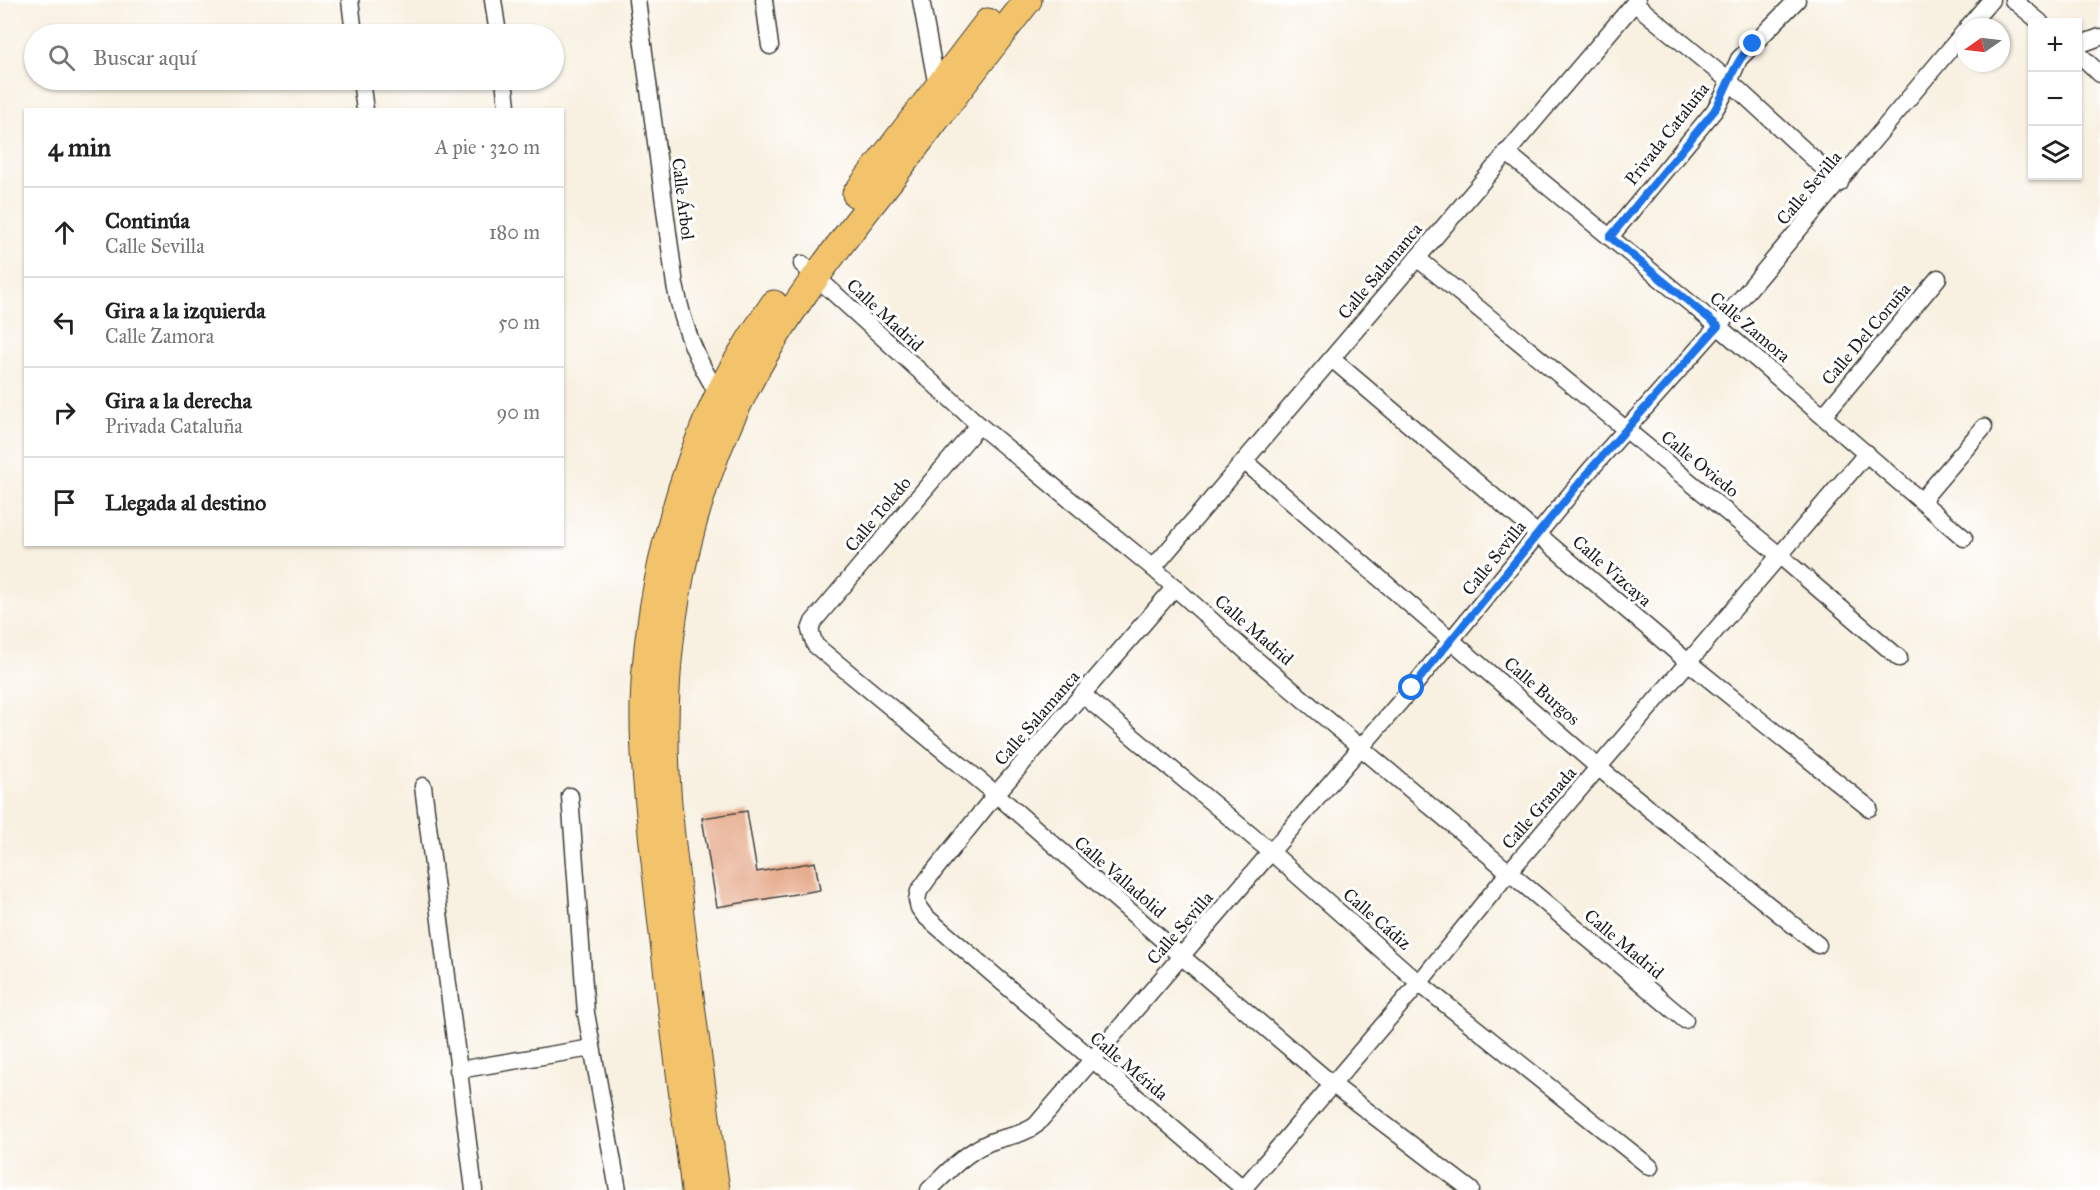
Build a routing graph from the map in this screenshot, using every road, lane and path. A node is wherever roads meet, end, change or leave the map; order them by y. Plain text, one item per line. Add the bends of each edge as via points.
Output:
1 (350, 0) edge
2 (493, 0) edge
3 (638, 0) edge
4 (764, 0) edge
5 (921, 0) edge
6 (1005, 0) edge
7 (1028, 0) edge
8 (1797, 0) edge
9 (1991, 0) edge
10 (2013, 0) edge
11 (1636, 2) edge
12 (1976, 18) edge
13 (2035, 18) edge
14 (353, 24) edge
15 (497, 24) edge
16 (2100, 37) edge
17 (1956, 42) edge
18 (2082, 44) edge
19 (770, 46) dead end
20 (2082, 57) edge
21 (2100, 74) edge
22 (1729, 81) junction
23 (937, 87) junction
24 (362, 90) edge
25 (505, 90) edge
26 (507, 106) dead end
27 (365, 108) edge
28 (1506, 152) junction
29 (1840, 183) junction
30 (1610, 237) junction
31 (1417, 258) junction
32 (808, 270) junction
33 (1938, 278) dead end
34 (1718, 326) junction
35 (1332, 359) junction
36 (719, 395) junction
37 (1824, 415) junction
38 (979, 425) junction
39 (1984, 427) dead end
40 (1627, 430) junction
41 (1867, 453) junction
42 (1245, 461) junction
43 (1922, 500) junction
44 (1539, 533) junction
45 (1964, 538) dead end
46 (1779, 555) junction
47 (1153, 568) junction
48 (1174, 587) junction
49 (810, 630) joint
50 (1452, 639) junction
51 (1899, 658) dead end
52 (1688, 662) junction
53 (1083, 695) junction
54 (1360, 747) junction
55 (1599, 768) junction
56 (423, 786) dead end
57 (996, 795) junction
58 (570, 796) dead end
59 (1869, 808) dead end
60 (1271, 852) junction
61 (1509, 872) junction
62 (1818, 945) dead end
63 (1181, 956) junction
64 (988, 971) joint
65 (1419, 983) junction
66 (1685, 1020) dead end
67 (592, 1048) junction
68 (1092, 1060) junction
69 (458, 1070) junction
70 (1332, 1084) junction
71 (1650, 1167) dead end
72 (1243, 1189) edge
73 (474, 1190) edge
74 (618, 1190) edge
75 (695, 1190) edge
76 (716, 1190) edge
77 (929, 1190) edge
78 (1472, 1190) edge

1 - 14 street
2 - 15 street
3 - 36 street, Calle Árbol via 682,321 704,372
4 - 19 street
5 - 23 street
6 - 23 main road
7 - 32 main road
8 - 22 street, Privada Cataluña via 1745,51
9 - 12 street
10 - 13 street
11 - 22 street
11 - 28 street, Calle Salamanca
16 - 18 street
17 - 29 street, Calle Sevilla
20 - 21 street
22 - 29 street
22 - 30 street, Privada Cataluña via 1714,111
23 - 32 main road
24 - 27 street
25 - 26 street
28 - 30 street, Calle Zamora
28 - 31 street, Calle Salamanca
29 - 34 street, Calle Sevilla
30 - 34 street, Calle Zamora
31 - 35 street, Calle Salamanca
31 - 40 street, Calle Oviedo
32 - 36 main road via 750,340
32 - 38 street, Calle Madrid
32 - 76 main road via 732,414 713,461 684,563 667,673 664,723 671,834
33 - 37 street, Calle Del Coruña
34 - 37 street, Calle Zamora
34 - 40 street, Calle Sevilla
35 - 42 street, Calle Salamanca
35 - 44 street, Calle Vizcaya
36 - 75 main road via 682,493 663,560 644,705 649,798
37 - 41 street, Calle Zamora
38 - 47 street, Calle Madrid
38 - 49 street, Calle Toledo via 813,621
39 - 43 street
40 - 44 street, Calle Sevilla
40 - 46 street, Calle Oviedo
41 - 43 street, Calle Zamora
41 - 46 street, Calle Granada
42 - 47 street, Calle Salamanca
42 - 50 street, Calle Burgos
43 - 45 street, Calle Zamora
44 - 50 street, Calle Sevilla
44 - 52 street, Calle Vizcaya
46 - 51 street, Calle Oviedo
46 - 52 street, Calle Granada
47 - 48 street, Calle Madrid
48 - 53 street, Calle Salamanca
48 - 54 street, Calle Madrid
49 - 57 street, Calle Valladolid via 822,652
50 - 54 street, Calle Sevilla
50 - 55 street, Calle Burgos
52 - 55 street, Calle Granada
52 - 59 street, Calle Vizcaya
53 - 57 street, Calle Salamanca
53 - 60 street, Calle Cádiz
54 - 60 street, Calle Sevilla
54 - 61 street, Calle Madrid
55 - 61 street, Calle Granada
55 - 62 street, Calle Burgos
56 - 69 street
57 - 63 street, Calle Valladolid
57 - 64 street, Calle Salamanca via 930,876 917,900 925,916
58 - 67 street via 582,976
60 - 63 street, Calle Sevilla
60 - 65 street, Calle Cádiz
61 - 65 street, Calle Granada
61 - 66 street, Calle Madrid
63 - 68 street, Calle Sevilla
63 - 70 street, Calle Valladolid
64 - 68 street, Calle Mérida
65 - 70 street, Calle Granada
65 - 71 street, Calle Cádiz
67 - 69 street
67 - 74 street
68 - 72 street, Calle Mérida
68 - 77 street, Calle Sevilla via 1036,1125 976,1149
69 - 73 street
70 - 72 street, Calle Granada
70 - 78 street, Calle Valladolid

